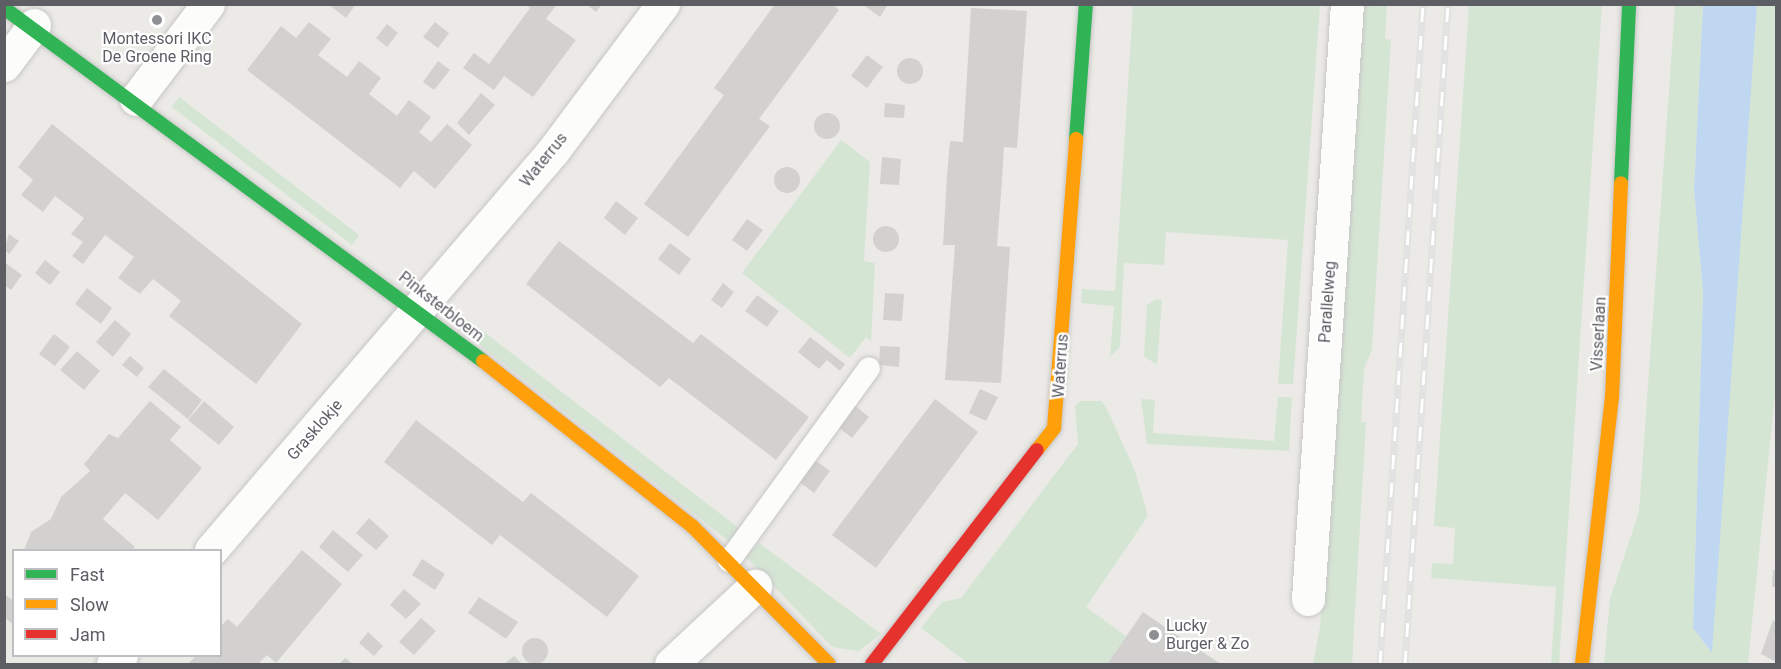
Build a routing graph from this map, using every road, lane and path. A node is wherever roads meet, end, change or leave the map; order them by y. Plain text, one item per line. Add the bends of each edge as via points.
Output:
1 (208, 4) edge
2 (663, 4) edge
3 (1086, 4) edge
4 (1347, 4) edge
5 (1629, 4) edge
6 (4, 8) edge
7 (34, 25) junction
8 (4, 65) edge
9 (136, 99) junction
10 (418, 309) junction
11 (869, 368) dead end
12 (212, 549) edge
13 (729, 561) junction
14 (755, 586) junction
15 (1308, 598) dead end
16 (671, 664) edge
17 (829, 664) edge
18 (872, 664) edge
19 (1582, 664) edge

1 - 9 street
2 - 10 street, Waterrus via 553,151
3 - 18 street, Waterrus via 1054,428
4 - 15 street, Parallelweg
5 - 19 street, Visserlaan via 1612,398
6 - 7 street, Pinksterbloem
7 - 8 street
7 - 9 street, Pinksterbloem
9 - 10 street, Pinksterbloem
10 - 12 street, Grasklokje
10 - 13 street, Pinksterbloem
11 - 13 lane
13 - 14 street, Pinksterbloem
14 - 16 street
14 - 17 street, Pinksterbloem

